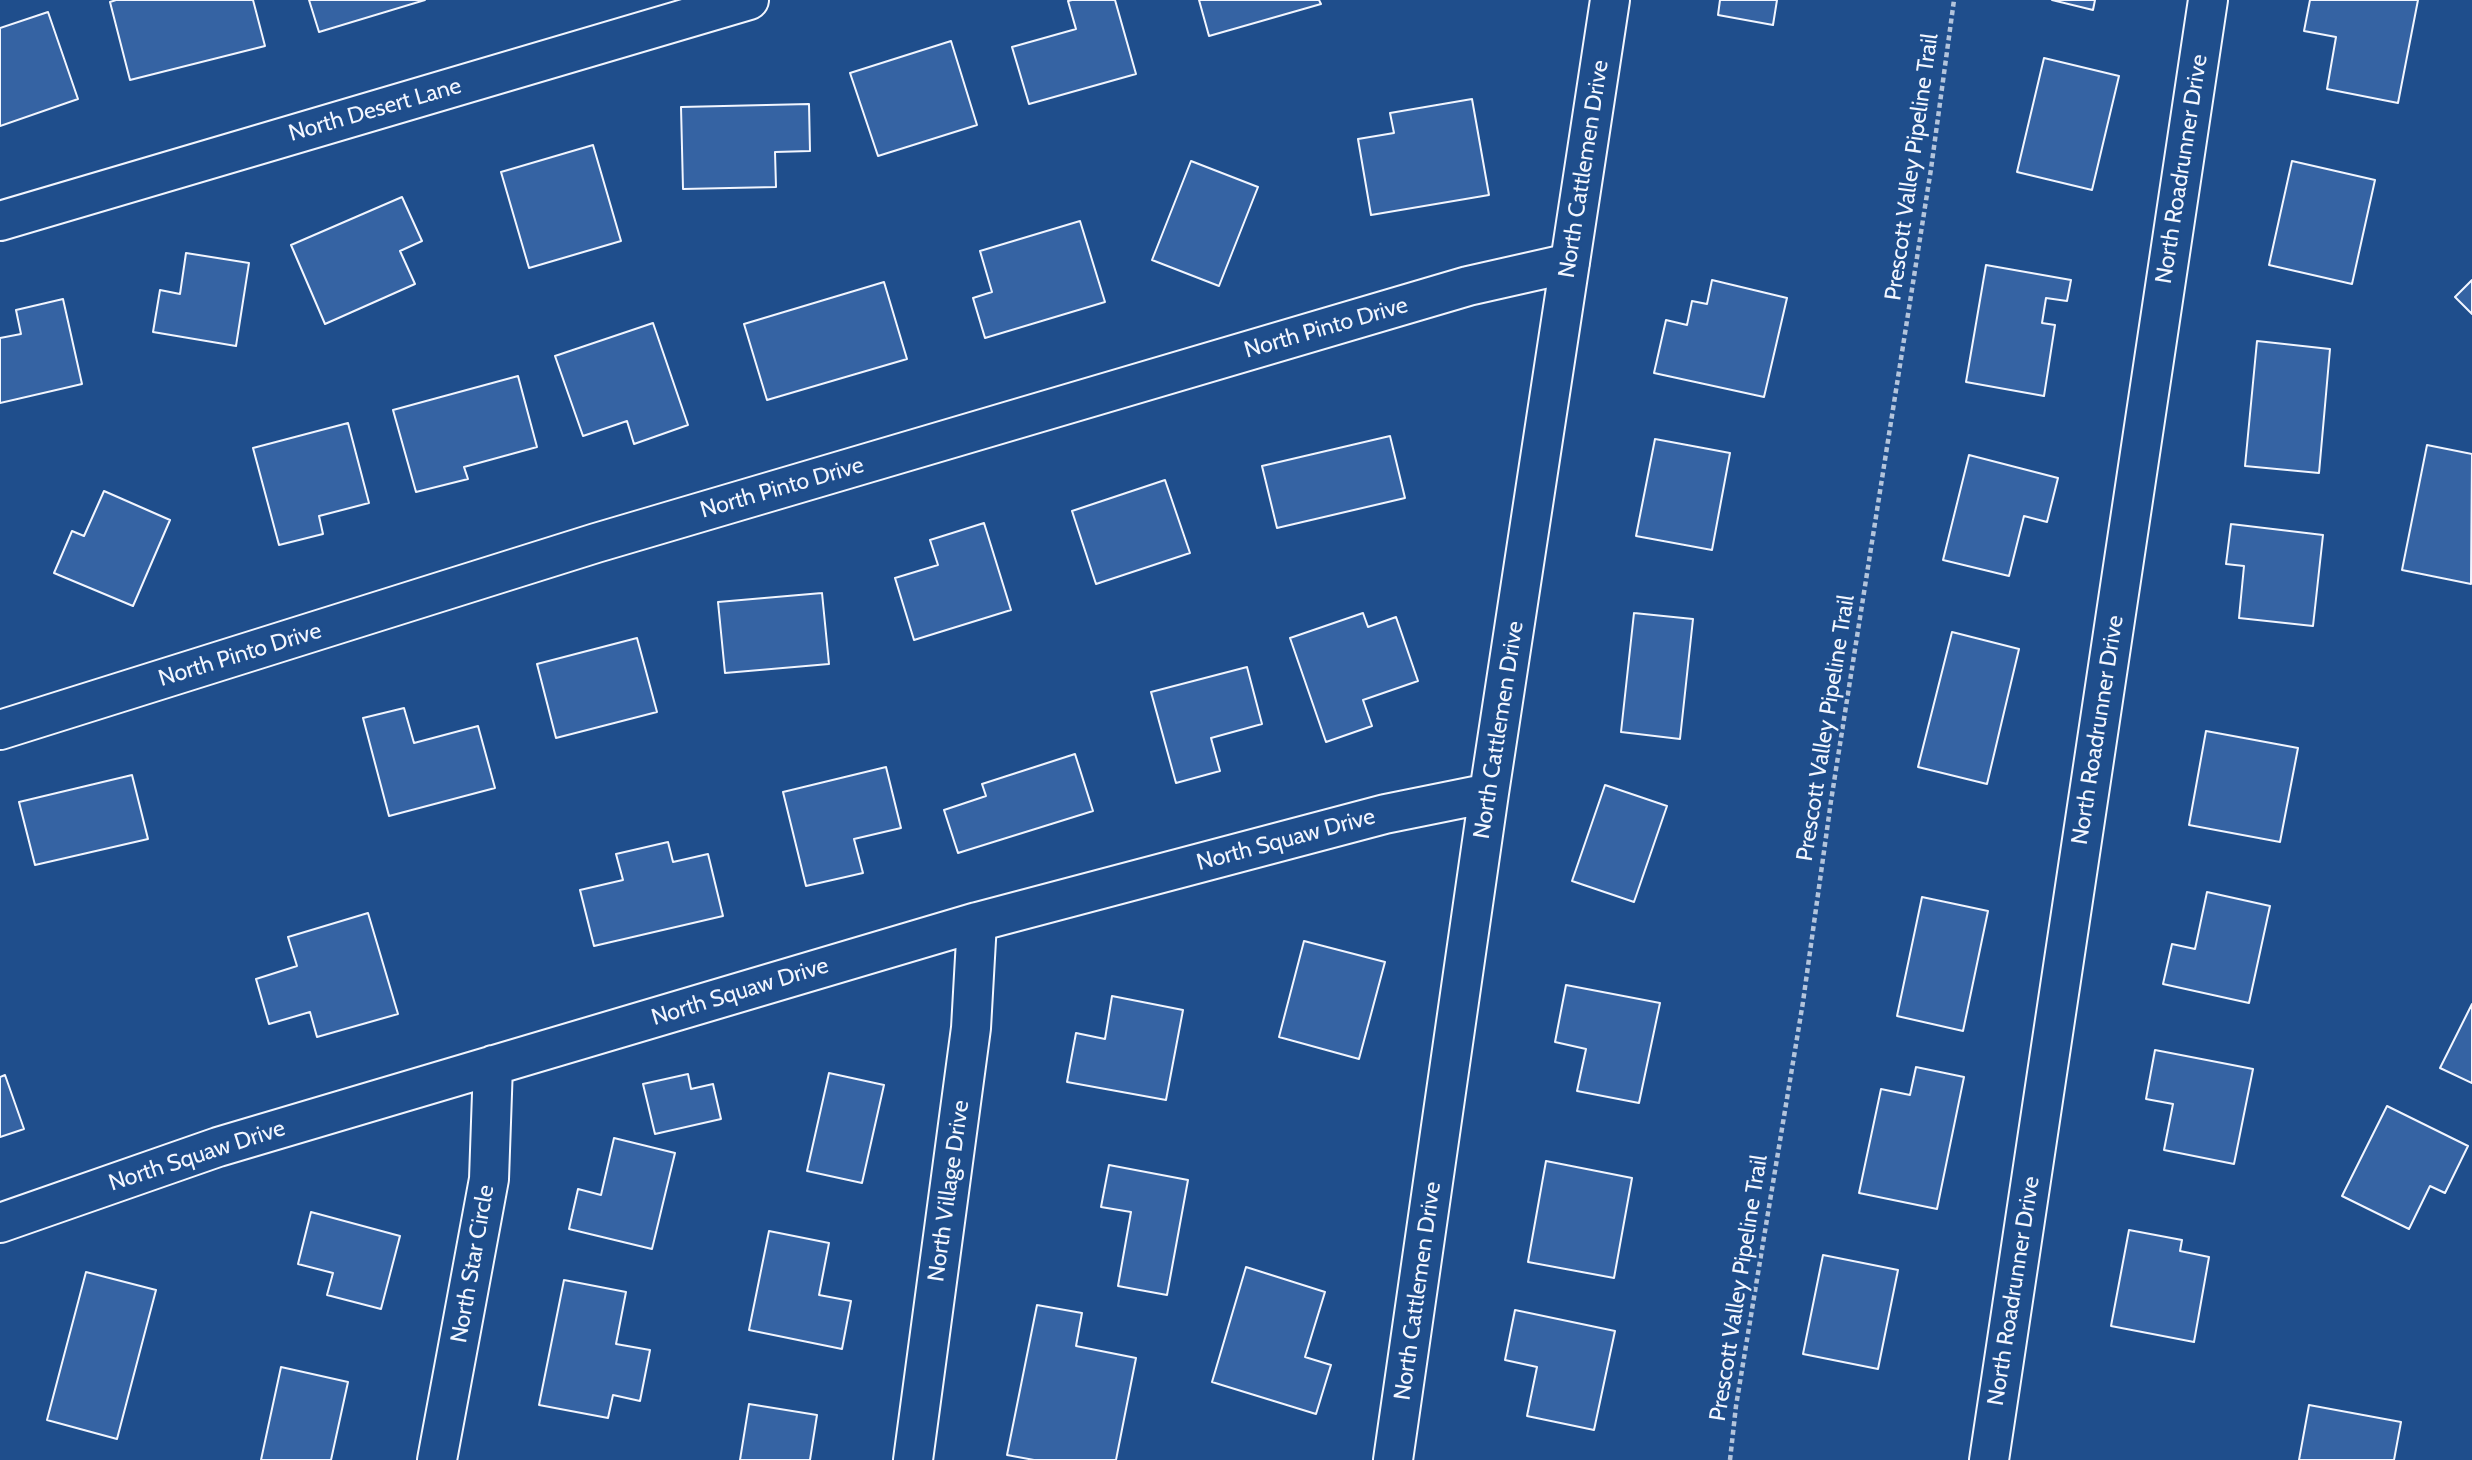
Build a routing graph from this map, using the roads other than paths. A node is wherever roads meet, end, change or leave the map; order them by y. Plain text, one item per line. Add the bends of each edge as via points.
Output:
1 (750, 0) edge
2 (1610, 0) edge
3 (2208, 0) edge
4 (0, 221) edge
5 (1570, 263) junction
6 (0, 730) edge
7 (1489, 793) junction
8 (977, 922) junction
9 (493, 1065) junction
10 (0, 1223) edge
11 (437, 1460) edge
12 (913, 1460) edge
13 (1393, 1460) edge
14 (1989, 1460) edge

1 - 4 street, North Desert Lane
2 - 5 street, North Cattlemen Drive
3 - 14 street, North Roadrunner Drive
5 - 6 street, North Pinto Drive via 1455,290 609,539
5 - 7 street, North Cattlemen Drive
7 - 8 street, North Squaw Drive via 1385,814
7 - 13 street, North Cattlemen Drive
8 - 9 street, North Squaw Drive
8 - 12 street, North Village Drive via 971,1028
9 - 10 street, North Squaw Drive via 218,1147
9 - 11 street, North Star Circle via 489,1179

